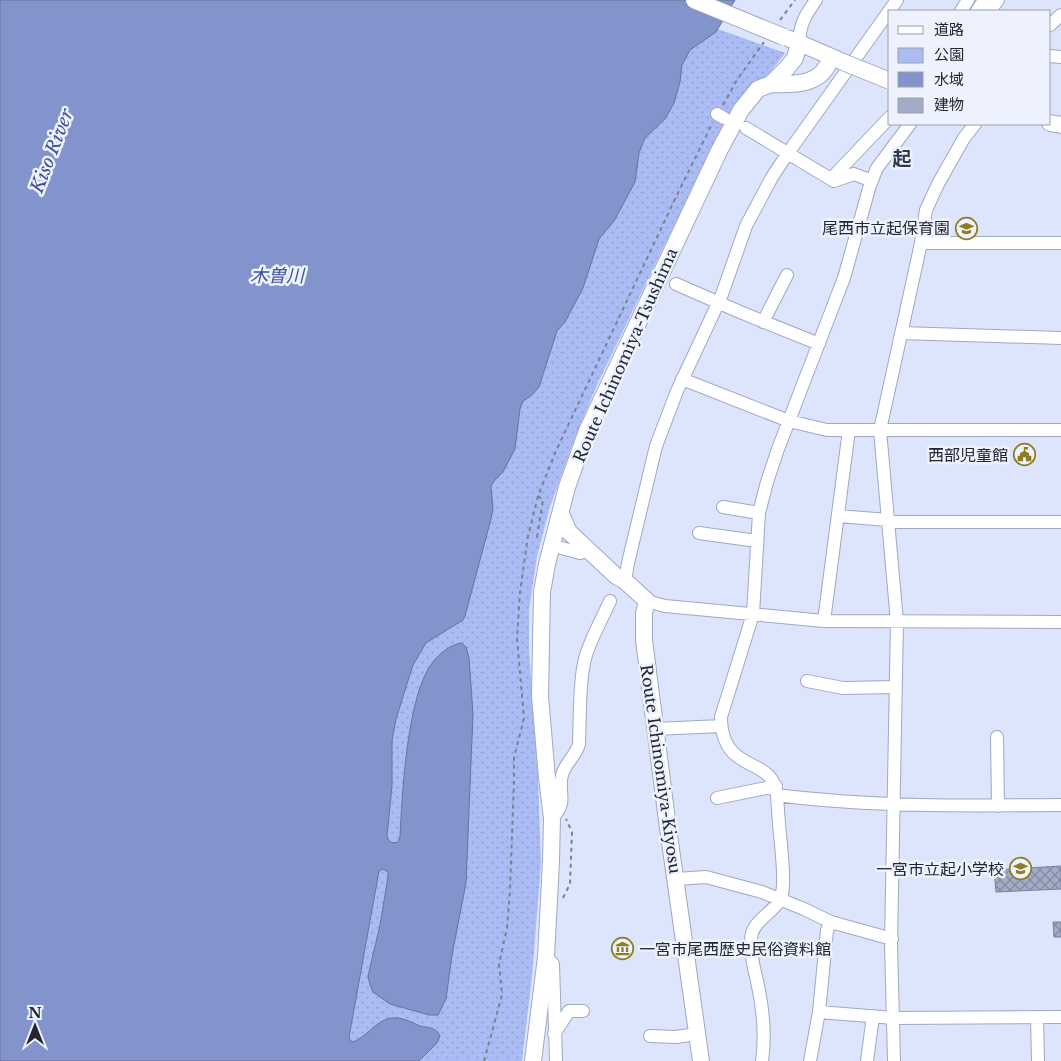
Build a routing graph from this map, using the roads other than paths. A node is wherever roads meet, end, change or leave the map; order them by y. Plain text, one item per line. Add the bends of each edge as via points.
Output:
1 (694, 0) edge
2 (816, 0) edge
3 (1061, 15) edge
4 (888, 16) edge
5 (1051, 24) edge
6 (791, 40) junction
7 (837, 59) junction
8 (888, 79) edge
9 (771, 84) junction
10 (886, 121) edge
11 (909, 125) edge
12 (974, 125) edge
13 (746, 128) dead end
14 (891, 150) junction
15 (788, 153) junction
16 (831, 179) junction
17 (872, 180) junction
18 (921, 243) junction
19 (1061, 244) edge
20 (787, 275) dead end
21 (676, 284) dead end
22 (718, 302) junction
23 (763, 322) junction
24 (901, 332) junction
25 (1061, 338) edge
26 (819, 344) junction
27 (682, 379) junction
28 (789, 421) junction
29 (850, 430) junction
30 (880, 430) junction
31 (1061, 430) edge
32 (723, 507) dead end
33 (759, 513) junction
34 (561, 514) junction
35 (838, 516) junction
36 (889, 521) junction
37 (1061, 522) edge
38 (699, 533) dead end
39 (757, 541) junction
40 (558, 547) dead end
41 (587, 550) junction
42 (625, 582) junction
43 (610, 601) dead end
44 (647, 601) junction
45 (753, 614) junction
46 (824, 621) junction
47 (897, 622) junction
48 (1061, 622) edge
49 (807, 681) dead end
50 (895, 687) junction
51 (721, 726) junction
52 (655, 730) junction
53 (997, 737) dead end
54 (777, 790) junction
55 (717, 798) dead end
56 (895, 803) junction
57 (1061, 805) edge
58 (998, 806) junction
59 (556, 815) junction
60 (676, 879) junction
61 (780, 900) junction
62 (831, 922) junction
63 (892, 939) junction
64 (546, 957) junction
65 (583, 1011) dead end
66 (819, 1012) junction
67 (873, 1016) junction
68 (1061, 1017) edge
69 (894, 1018) junction
70 (1037, 1018) junction
71 (554, 1034) junction
72 (697, 1034) junction
73 (650, 1036) dead end
74 (533, 1061) edge
75 (556, 1061) edge
76 (701, 1061) edge
77 (762, 1061) edge
78 (810, 1061) edge
79 (867, 1061) edge
80 (894, 1061) edge
81 (1038, 1061) edge

1 - 6 main road, bridge
2 - 6 street
3 - 5 street
4 - 15 street
6 - 7 main road
6 - 9 main road, Route Ichinomiya-Tsushima via 795,58
7 - 8 main road, bridge
7 - 9 main road via 806,82
9 - 34 main road, Route Ichinomiya-Tsushima via 758,89 747,102 720,149 587,431
10 - 14 street
10 - 16 street
11 - 14 street
12 - 18 street via 926,210
13 - 15 street
14 - 17 street
15 - 16 street
15 - 22 street via 750,220
16 - 17 street via 834,181 854,174
17 - 26 street via 844,278
18 - 19 street
18 - 24 street
20 - 23 street
21 - 22 street
22 - 23 street
22 - 27 street
23 - 26 street
24 - 25 street
24 - 30 street
26 - 28 street
27 - 28 street
27 - 42 street via 656,446
28 - 29 street via 827,430
28 - 33 street
29 - 30 street
29 - 35 street
30 - 31 street
30 - 36 street
32 - 33 street
33 - 39 street
34 - 41 main road via 569,532
34 - 59 main road, Route Ichinomiya-Tsushima via 552,540 542,592 540,653 547,778
35 - 36 street
35 - 46 street
36 - 37 street
36 - 47 street
38 - 39 street
39 - 45 street
40 - 41 street via 580,553
41 - 42 main road
42 - 44 main road
43 - 59 street via 585,657 579,744 577,753 561,775 562,803
44 - 45 street via 665,606
44 - 52 main road, Route Ichinomiya-Kiyosu via 644,640
45 - 46 street
45 - 51 street
46 - 47 street
47 - 48 street
47 - 50 street
49 - 50 street via 843,688
50 - 56 street
51 - 52 street
51 - 54 street via 721,732 735,755 772,778
52 - 60 main road, Route Ichinomiya-Kiyosu
53 - 58 street
54 - 55 street
54 - 56 street via 846,802
54 - 61 street via 784,876
56 - 58 street
56 - 63 street
57 - 58 street
59 - 64 main road, Route Ichinomiya-Tsushima
60 - 61 street via 706,877
60 - 72 main road, Route Ichinomiya-Kiyosu
61 - 62 street
61 - 77 street via 755,925 751,937 763,1010
62 - 63 street
62 - 66 street via 827,930
63 - 69 street
64 - 71 street via 553,964
64 - 74 main road, Route Ichinomiya-Tsushima
65 - 71 street via 569,1011
66 - 67 street
66 - 78 street
67 - 69 street
67 - 79 street
68 - 70 street
69 - 70 street
69 - 80 street
70 - 81 street
71 - 75 street
72 - 73 street
72 - 76 main road, Route Ichinomiya-Kiyosu

